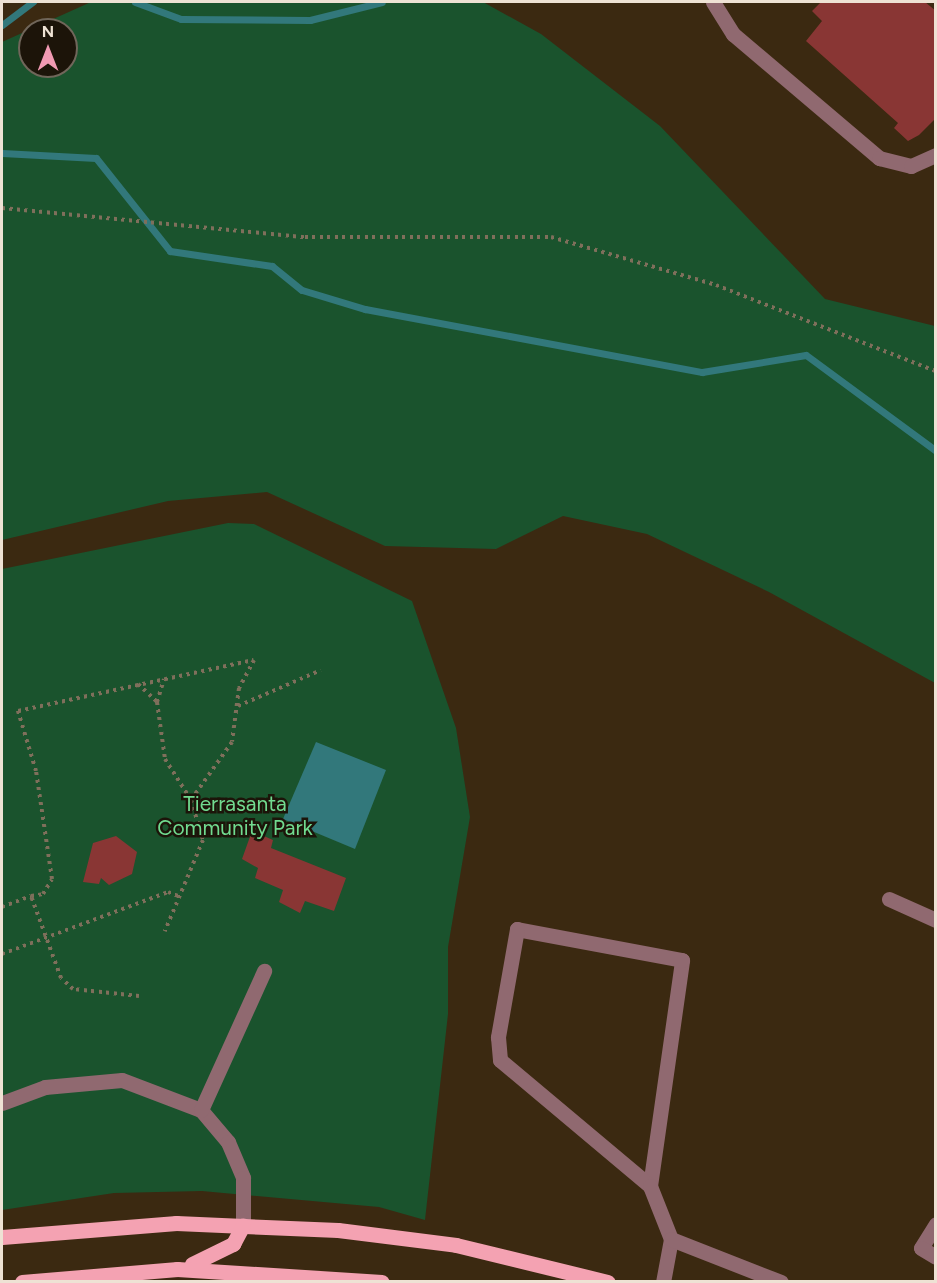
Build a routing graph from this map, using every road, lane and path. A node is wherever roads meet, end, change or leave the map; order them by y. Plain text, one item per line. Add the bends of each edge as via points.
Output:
1 (713, 2) edge
2 (936, 155) edge
3 (2, 208) edge
4 (936, 371) edge
5 (321, 670) dead end
6 (164, 679) junction
7 (138, 684) junction
8 (157, 702) junction
9 (238, 706) junction
10 (190, 800) junction
11 (31, 896) junction
12 (181, 897) junction
13 (889, 899) dead end
14 (2, 907) edge
15 (936, 920) edge
16 (165, 931) dead end
17 (46, 938) junction
18 (2, 954) edge
19 (264, 971) dead end
20 (139, 996) dead end
21 (2, 1103) edge
22 (201, 1110) junction
23 (650, 1186) junction
24 (936, 1224) edge
25 (243, 1225) junction
26 (2, 1237) edge
27 (671, 1239) junction
28 (936, 1257) edge
29 (177, 1269) junction
30 (22, 1281) edge
31 (382, 1281) edge
32 (608, 1281) edge
33 (663, 1281) edge
34 (781, 1281) edge

1 - 2 lane via 733,34 879,158 911,166
3 - 4 path via 305,237 551,237 716,285
5 - 9 path
6 - 7 path
6 - 8 path
6 - 9 path via 254,660
7 - 8 path
7 - 11 path via 18,711 36,771 52,879 43,894
8 - 10 path via 165,759
9 - 10 path via 232,742
10 - 12 path via 203,840
11 - 14 path
11 - 17 path
12 - 16 path
12 - 17 path via 168,892
13 - 15 lane
17 - 18 path
17 - 20 path via 61,978 73,989
19 - 22 lane
21 - 22 lane via 45,1087 122,1080
22 - 25 lane via 228,1142 243,1178
23 - 23 lane via 501,1060 498,1036 517,929 682,960
23 - 27 lane
24 - 28 lane via 921,1248
25 - 26 main road via 176,1223
25 - 29 main road via 240,1237 214,1257
25 - 32 main road via 456,1245
27 - 33 lane
27 - 34 lane
29 - 30 main road
29 - 31 main road

